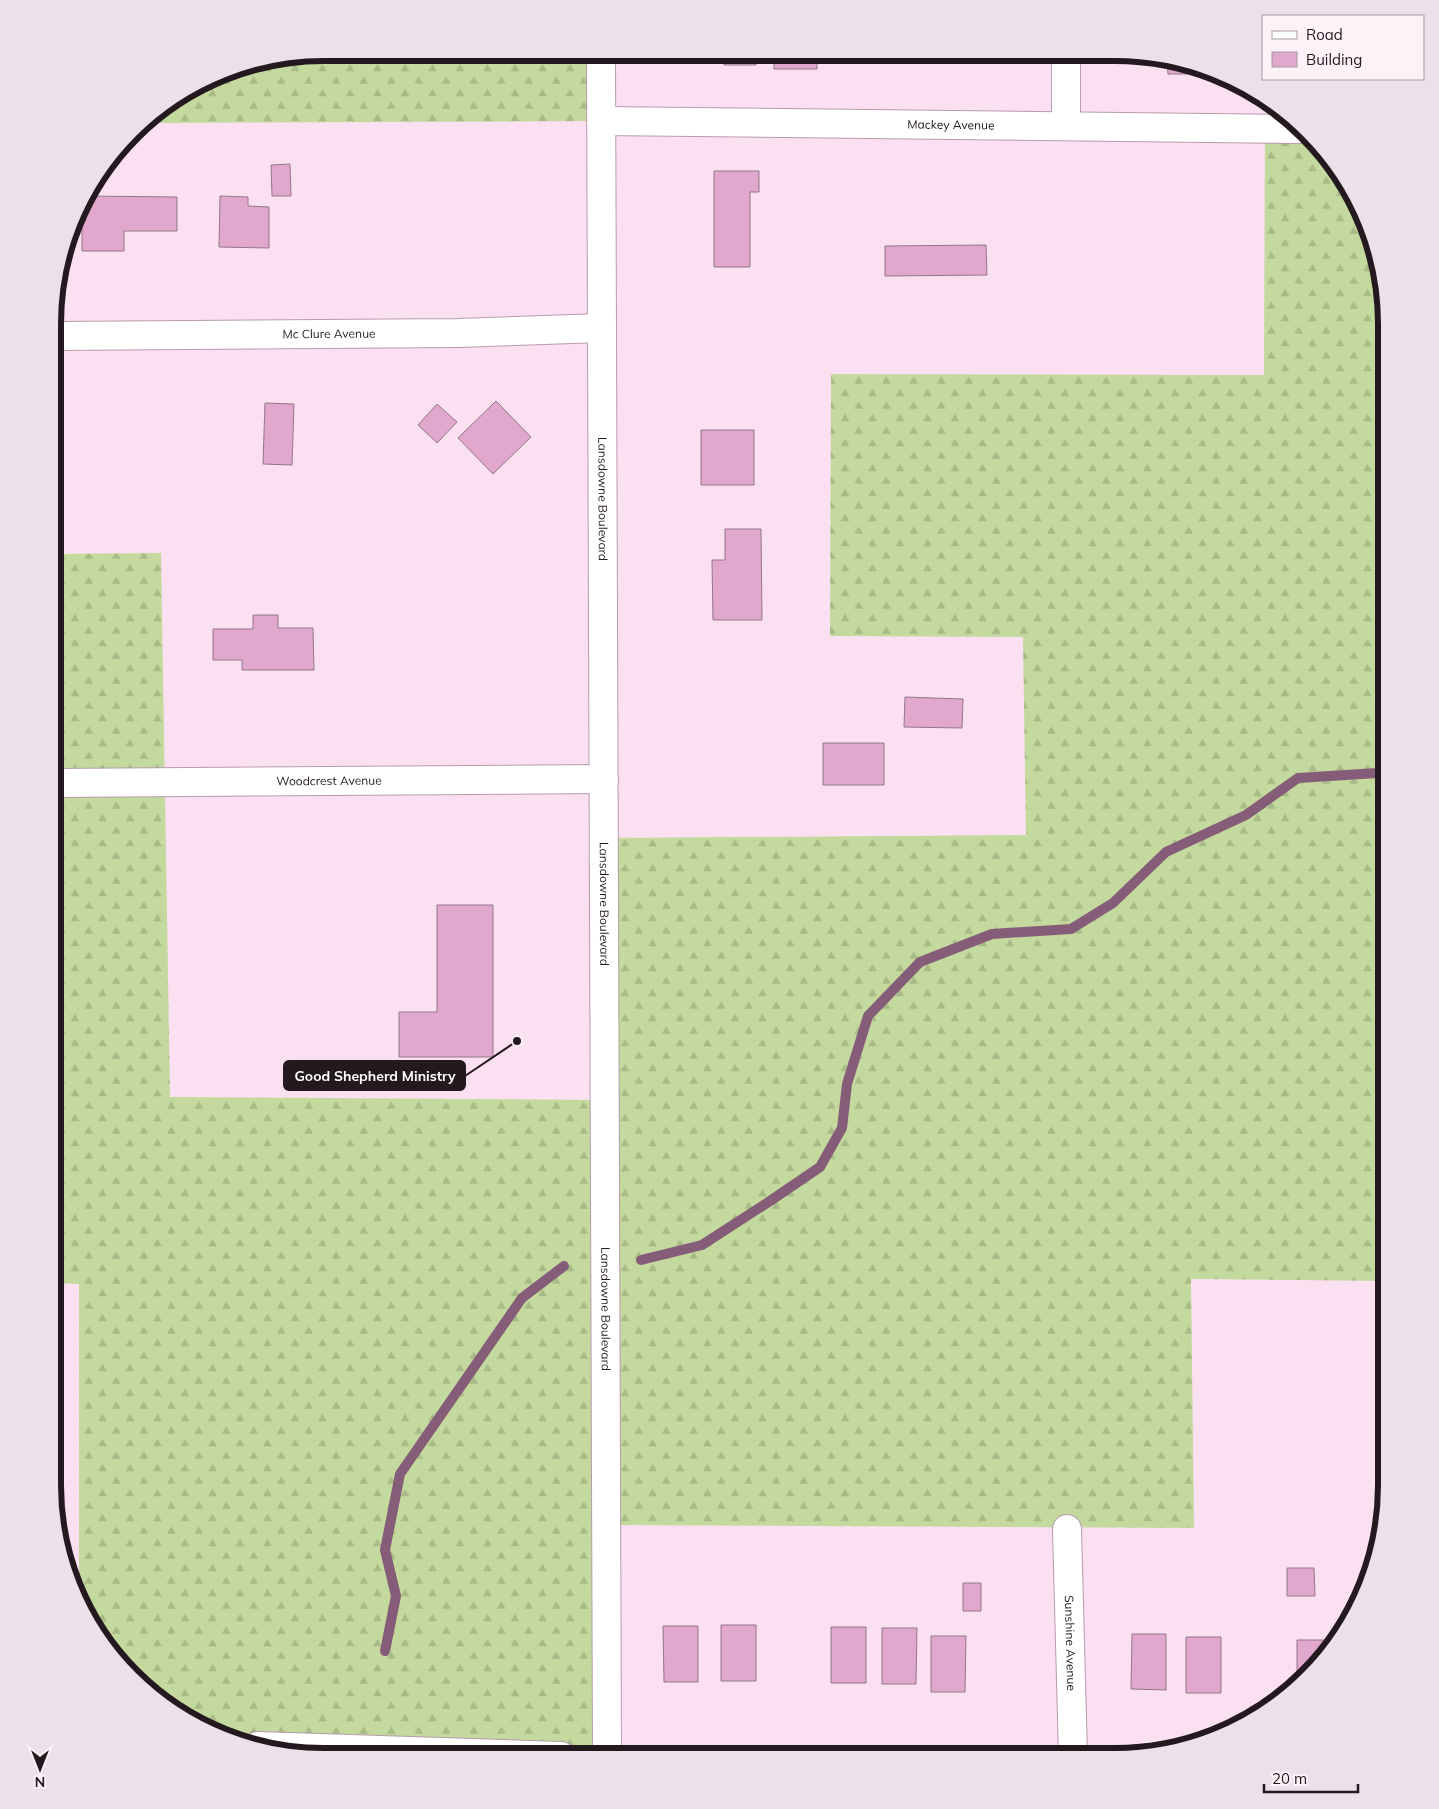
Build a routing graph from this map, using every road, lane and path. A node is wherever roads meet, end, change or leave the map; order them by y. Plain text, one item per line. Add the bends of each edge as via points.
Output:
1 (601, 61) edge
2 (1066, 61) edge
3 (601, 121) junction
4 (1066, 126) junction
5 (1290, 129) edge
6 (602, 328) junction
7 (61, 336) edge
8 (604, 779) junction
9 (61, 783) edge
10 (1067, 1529) dead end
11 (608, 1748) edge
12 (1073, 1748) edge

1 - 3 street, Lansdowne Boulevard
2 - 4 street
3 - 4 street, Mackey Avenue
3 - 6 street, Lansdowne Boulevard
4 - 5 street, Mackey Avenue
6 - 7 street, Mc Clure Avenue via 458,333
6 - 8 street, Lansdowne Boulevard
8 - 9 street, Woodcrest Avenue
8 - 11 street, Lansdowne Boulevard
10 - 12 street, Sunshine Avenue

